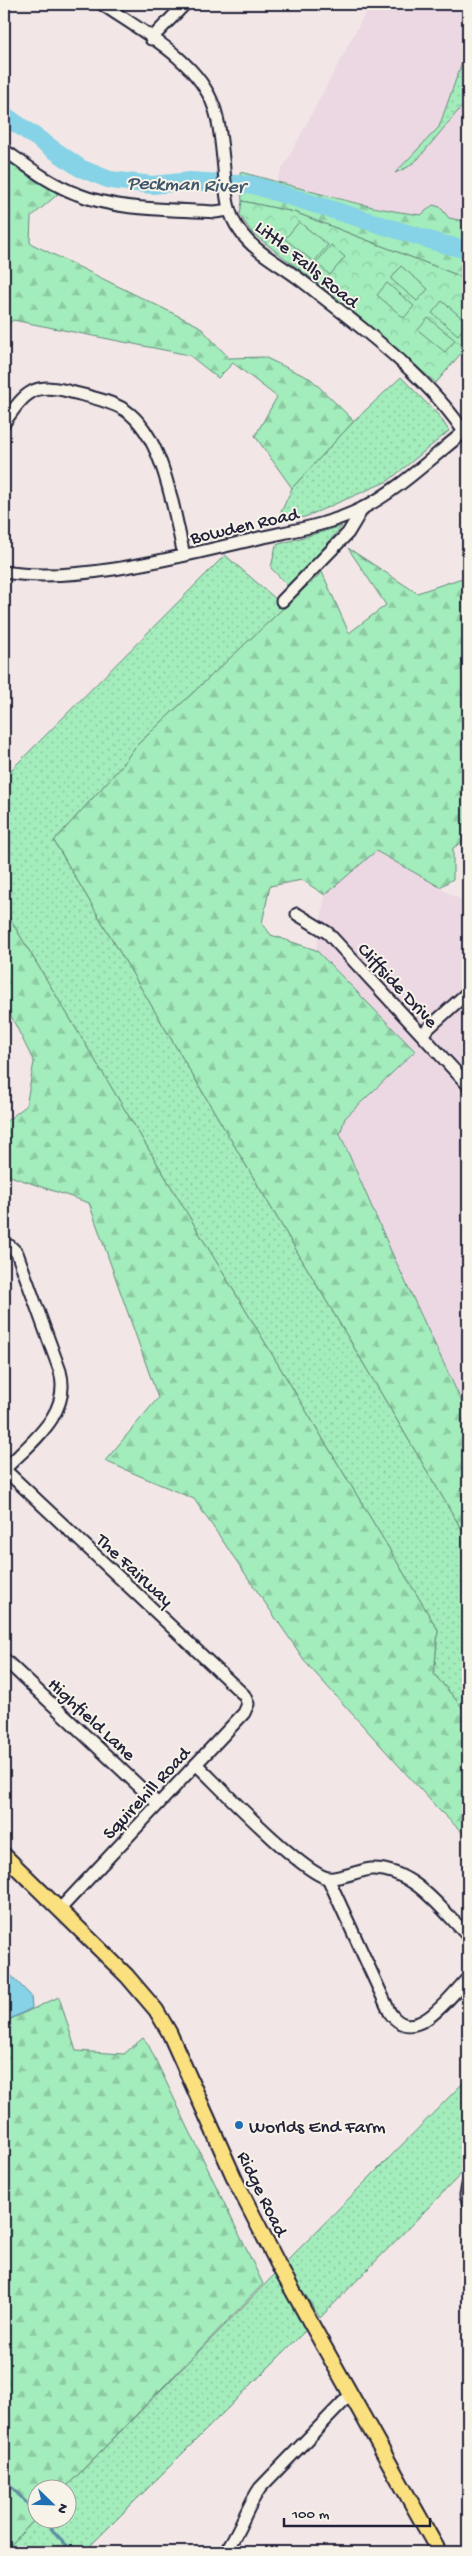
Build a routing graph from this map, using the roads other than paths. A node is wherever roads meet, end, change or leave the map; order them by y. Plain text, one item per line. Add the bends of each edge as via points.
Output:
1 (102, 4) edge
2 (185, 4) edge
3 (151, 39) junction
4 (4, 150) edge
5 (228, 205) junction
6 (4, 423) edge
7 (466, 435) edge
8 (363, 508) junction
9 (184, 555) junction
10 (4, 572) edge
11 (282, 601) dead end
12 (297, 914) dead end
13 (468, 992) edge
14 (422, 1034) junction
15 (468, 1085) edge
16 (4, 1244) edge
17 (4, 1470) edge
18 (4, 1658) edge
19 (244, 1695) joint
20 (196, 1764) junction
21 (158, 1804) junction
22 (4, 1855) edge
23 (328, 1878) junction
24 (59, 1910) junction
25 (468, 1936) edge
26 (468, 1978) edge
27 (468, 2186) edge
28 (468, 2203) edge
29 (350, 2395) junction
30 (225, 2552) edge
31 (439, 2552) edge

1 - 3 street, Little Falls Road
2 - 3 street
3 - 5 street, Little Falls Road via 192,70 210,97 219,126
4 - 5 street via 58,186 99,201 205,212
5 - 7 street, Little Falls Road via 235,225 249,242 321,296 418,377 442,402
6 - 9 street via 25,395 43,387 56,387 127,411 147,435 162,466
7 - 8 street, Bowden Road
8 - 9 street, Bowden Road via 332,522
8 - 11 street via 348,533
9 - 10 street, Bowden Road via 48,576
12 - 14 street, Cliffside Drive via 328,933
13 - 14 street
14 - 15 street, Cliffside Drive
16 - 17 street via 14,1249 18,1258 60,1371 63,1396 54,1418
17 - 19 street, The Fairway
18 - 21 street, Highfield Lane
19 - 20 street, Squirehill Road via 248,1704 246,1710
20 - 21 street, Squirehill Road
20 - 23 street via 305,1867
21 - 24 street, Squirehill Road
22 - 24 main road, Ridge Road
23 - 25 street via 367,1870 396,1873 411,1881
23 - 26 street via 390,2013 397,2021 413,2025 424,2022
24 - 29 main road, Ridge Road via 127,1976 156,2010 169,2032 237,2184
27 - 28 street
29 - 30 street via 260,2488 235,2539
29 - 31 main road, Ridge Road

